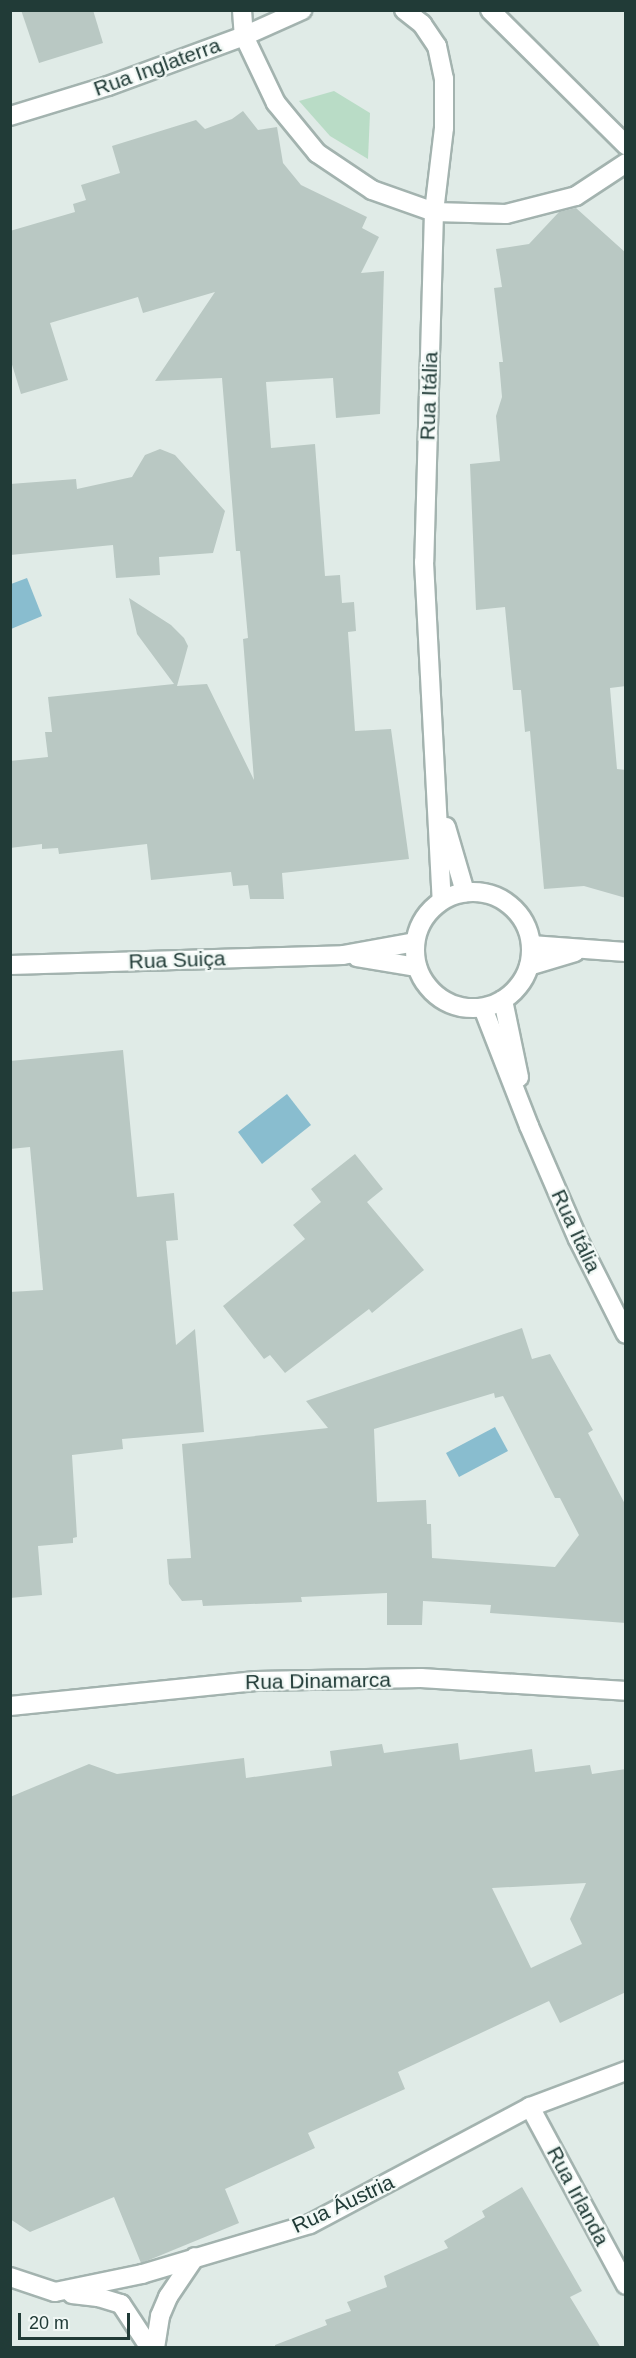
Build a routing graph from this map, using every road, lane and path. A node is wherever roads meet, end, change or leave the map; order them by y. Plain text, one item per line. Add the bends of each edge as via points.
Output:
1 (242, 10) edge
2 (302, 10) edge
3 (404, 10) edge
4 (490, 10) edge
5 (244, 36) junction
6 (10, 116) edge
7 (626, 145) edge
8 (626, 164) edge
9 (434, 212) junction
10 (436, 796) junction
11 (465, 892) junction
12 (442, 900) junction
13 (416, 942) junction
14 (531, 945) junction
15 (589, 949) junction
16 (626, 952) edge
17 (343, 955) junction
18 (10, 965) edge
19 (529, 966) junction
20 (417, 967) junction
21 (503, 1000) junction
22 (483, 1008) junction
23 (529, 1126) junction
24 (626, 1334) edge
25 (626, 1691) edge
26 (10, 1706) edge
27 (626, 2071) edge
28 (530, 2107) junction
29 (195, 2257) junction
30 (10, 2277) edge
31 (626, 2284) edge
32 (55, 2292) junction
33 (152, 2348) edge

1 - 5 street
2 - 5 street, Rua Inglaterra
3 - 9 street, Rua Itália via 422,24 437,46 444,80 444,128
4 - 7 street
5 - 6 street, Rua Inglaterra via 108,87
5 - 9 street via 276,103 317,153 372,190
8 - 9 street via 576,195 506,214
9 - 10 street, Rua Itália via 424,562
10 - 11 street, Rua Itália
10 - 12 street, Rua Itália
11 - 12 street
11 - 14 street via 488,894 509,904 524,922
12 - 13 street via 429,911
13 - 17 street, Rua Suiça
13 - 20 street
14 - 15 street
14 - 19 street
15 - 16 street
15 - 19 street
17 - 18 street, Rua Suiça
17 - 20 street, Rua Suiça
19 - 21 street via 519,986
20 - 22 street via 427,986 442,1000 462,1007
21 - 22 street
21 - 23 street, Rua Itália
22 - 23 street, Rua Itália
23 - 24 street, Rua Itália via 578,1239
25 - 26 street, Rua Dinamarca via 421,1678 256,1681
27 - 28 street, Rua Áustria
28 - 29 street, Rua Áustria via 310,2224
28 - 31 street, Rua Irlanda
29 - 32 street, Rua Áustria via 142,2274
29 - 33 street via 168,2297
30 - 32 street
32 - 33 street via 120,2304

